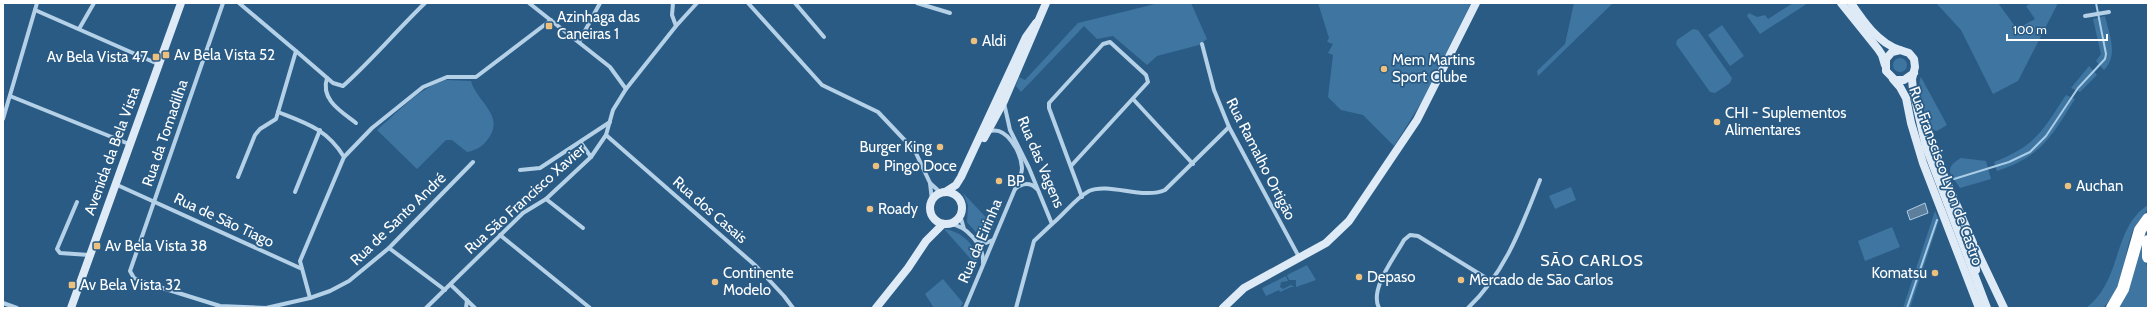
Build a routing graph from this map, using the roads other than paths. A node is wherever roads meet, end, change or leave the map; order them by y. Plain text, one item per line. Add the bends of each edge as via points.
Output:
1 (37, 3) edge
2 (94, 3) edge
3 (181, 3) edge
4 (223, 3) edge
5 (239, 3) edge
6 (425, 3) edge
7 (529, 3) edge
8 (600, 3) edge
9 (673, 3) edge
10 (697, 3) edge
11 (748, 3) edge
12 (795, 3) edge
13 (917, 3) edge
14 (1046, 3) edge
15 (1476, 3) edge
16 (1841, 3) edge
17 (1851, 3) edge
18 (35, 10) junction
19 (2109, 12) dead end
20 (950, 14) dead end
21 (2087, 16) dead end
22 (551, 20) junction
23 (1036, 23) junction
24 (676, 26) junction
25 (79, 29) junction
26 (824, 37) dead end
27 (578, 42) junction
28 (1202, 44) dead end
29 (1900, 50) junction
30 (296, 51) junction
31 (158, 64) junction
32 (1885, 67) junction
33 (1914, 73) junction
34 (327, 78) junction
35 (1891, 78) junction
36 (626, 89) junction
37 (10, 96) junction
38 (1133, 99) junction
39 (1004, 101) junction
40 (278, 112) junction
41 (1918, 115) junction
42 (3, 119) edge
43 (610, 122) junction
44 (356, 123) dead end
45 (1229, 128) junction
46 (320, 130) junction
47 (987, 133) junction
48 (606, 135) junction
49 (581, 143) junction
50 (129, 144) junction
51 (973, 155) junction
52 (344, 157) junction
53 (591, 157) junction
54 (473, 162) dead end
55 (1193, 164) junction
56 (1071, 166) junction
57 (520, 170) dead end
58 (238, 177) dead end
59 (961, 177) junction
60 (1540, 180) dead end
61 (930, 183) junction
62 (115, 184) junction
63 (295, 192) dead end
64 (943, 192) junction
65 (1014, 192) junction
66 (1040, 193) junction
67 (1082, 197) junction
68 (546, 199) junction
69 (932, 200) junction
70 (960, 200) junction
71 (155, 201) junction
72 (77, 202) dead end
73 (960, 215) junction
74 (932, 216) junction
75 (2148, 219) edge
76 (946, 224) junction
77 (1052, 224) junction
78 (583, 228) dead end
79 (964, 230) junction
80 (500, 235) junction
81 (995, 237) junction
82 (974, 239) junction
83 (926, 241) junction
84 (2148, 241) edge
85 (1973, 243) junction
86 (389, 248) junction
87 (89, 255) junction
88 (2148, 257) edge
89 (1300, 258) junction
90 (300, 268) junction
91 (130, 271) joint
92 (980, 271) junction
93 (1491, 281) junction
94 (451, 284) junction
95 (1979, 289) junction
96 (445, 290) junction
97 (310, 298) junction
98 (467, 300) junction
99 (1474, 302) junction
100 (3, 303) edge
101 (17, 308) edge
102 (71, 308) edge
103 (266, 308) edge
104 (426, 308) edge
105 (466, 308) edge
106 (475, 308) edge
107 (590, 308) edge
108 (793, 308) edge
109 (876, 308) edge
110 (965, 308) edge
111 (1016, 308) edge
112 (1223, 308) edge
113 (1379, 308) edge
114 (1468, 308) edge
115 (1472, 308) edge
116 (1979, 308) edge
117 (1987, 308) edge
118 (2004, 308) edge
119 (2112, 308) edge

1 - 18 street
2 - 25 street
3 - 31 street, Avenida da Bela Vista
4 - 71 street, Rua da Tomadilha
5 - 30 street
6 - 34 street via 343,86
7 - 22 street
8 - 27 street
9 - 24 street via 672,15
10 - 24 street, Rua São Francisco Xavier
11 - 61 street via 822,85 878,112 915,151
12 - 26 street
13 - 20 street
14 - 23 street, Rua das Vagens
15 - 89 street via 1420,114 1359,207 1331,239
16 - 32 street via 1878,49
17 - 29 street via 1864,22 1884,42
18 - 25 street
18 - 37 street
19 - 21 street
22 - 27 street
22 - 52 street via 476,77 447,77 423,87 372,128
23 - 39 street, Rua das Vagens
23 - 51 street, Rua das Vagens via 1026,37
24 - 36 street, Rua São Francisco Xavier
25 - 31 street
27 - 36 street via 610,67
28 - 45 street, Rua Ramalho Ortigão via 1214,90
29 - 32 street via 1889,55
29 - 33 street via 1909,53 1914,59
30 - 34 street
30 - 40 street
31 - 50 street, Avenida da Bela Vista
32 - 35 street
33 - 35 street via 1904,80
33 - 41 street, Rua Franscisco Lyon de Castro via 1912,84
34 - 44 street via 324,87 334,106
35 - 116 street, Rua Franscisco Lyon de Castro via 1906,98 1923,163
36 - 43 street, Rua São Francisco Xavier via 613,110
37 - 42 street
37 - 50 street
38 - 55 street
38 - 56 street
38 - 56 street via 1146,85 1148,78 1113,44 1106,42 1049,103
39 - 47 street
39 - 66 street, Rua das Vagens via 1010,130
40 - 46 street
40 - 58 street via 276,119 255,135
41 - 85 street
41 - 95 street, Rua Franscisco Lyon de Castro via 1928,153
43 - 48 street, Rua São Francisco Xavier
43 - 49 street
45 - 55 street
45 - 89 street, Rua Ramalho Ortigão
46 - 52 street
46 - 63 street
47 - 51 street
47 - 65 street, Rua das Vagens via 999,131 1006,134 1020,160 1021,174
48 - 53 street, Rua São Francisco Xavier
48 - 108 street, Rua dos Casais via 756,266
49 - 53 street
49 - 57 street via 540,168
50 - 62 street, Avenida da Bela Vista
51 - 59 street
52 - 90 street via 300,261
53 - 68 street, Rua São Francisco Xavier
54 - 86 street, Rua de Santo André
55 - 67 street via 1171,186 1161,192 1097,189
56 - 67 street
59 - 64 street via 956,185
59 - 70 street via 958,193
60 - 93 street via 1517,238
61 - 64 street
61 - 69 street
62 - 71 street, Rua de São Tiago
62 - 87 street, Avenida da Bela Vista
64 - 69 street
64 - 70 street via 954,194
65 - 66 street, Rua da Eirinha via 1021,185 1028,184
65 - 81 street, Rua da Eirinha
66 - 77 street, Rua das Vagens
67 - 77 street
68 - 78 street
68 - 80 street, Rua São Francisco Xavier via 523,213
69 - 74 street
70 - 73 street
71 - 90 street, Rua de São Tiago
71 - 91 street, Rua da Tomadilha
72 - 87 street via 57,248 60,253
73 - 76 street
73 - 79 street
74 - 76 street via 939,223
74 - 83 street
75 - 119 highway via 2140,230 2125,285
76 - 79 street
76 - 83 street
77 - 111 street, Rua das Vagens via 1034,241
79 - 82 street
80 - 94 street, Rua São Francisco Xavier
80 - 107 street
81 - 82 street via 986,243 979,243
81 - 92 street, Rua da Eirinha
82 - 92 street via 982,252 983,262
83 - 109 street
84 - 88 highway
85 - 95 street
85 - 118 street
86 - 96 street
86 - 97 street, Rua de Santo André via 349,281
87 - 102 street, Avenida da Bela Vista
89 - 112 street via 1244,288
90 - 97 street
91 - 103 street, Rua de Santo André via 134,278 143,282 220,306
92 - 110 street, Rua da Eirinha
93 - 99 street
93 - 113 street via 1418,236 1410,235 1404,240 1378,287 1376,297
94 - 96 street, Rua São Francisco Xavier
94 - 98 street
95 - 117 street, Rua Franscisco Lyon de Castro
96 - 104 street, Rua São Francisco Xavier
97 - 103 street, Rua de Santo André
98 - 105 street
98 - 106 street
99 - 114 street
99 - 115 street
100 - 101 street

